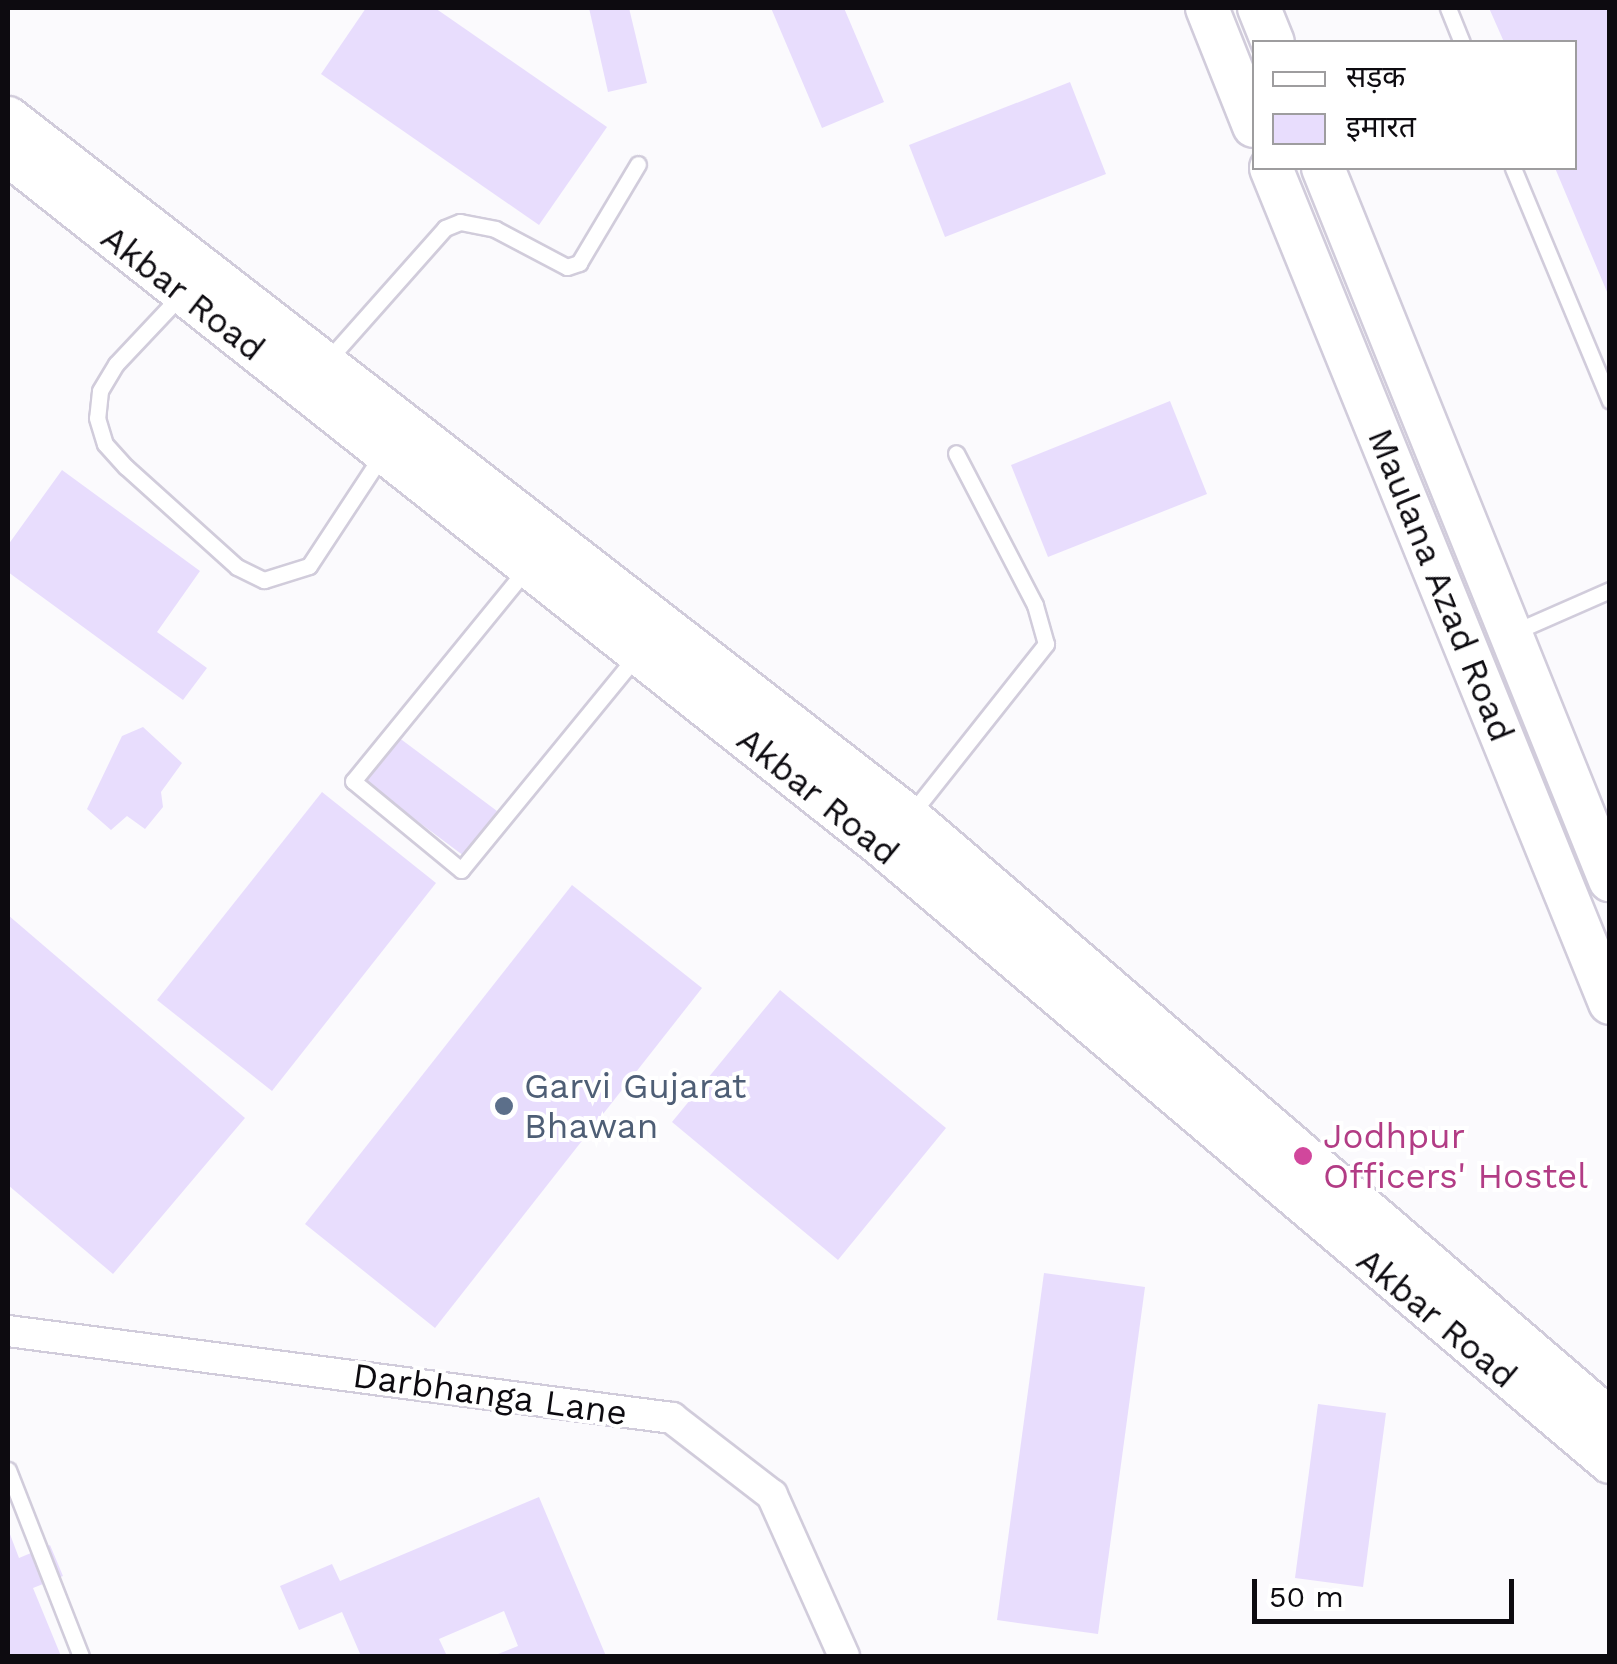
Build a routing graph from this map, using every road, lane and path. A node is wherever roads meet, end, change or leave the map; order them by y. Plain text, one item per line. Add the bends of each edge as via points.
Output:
1 (1207, 8) edge
2 (1259, 8) edge
3 (1448, 8) edge
4 (1272, 40) edge
5 (1461, 40) edge
6 (8, 118) edge
7 (1252, 121) edge
8 (8, 154) edge
9 (638, 164) dead end
10 (1272, 170) edge
11 (1325, 170) edge
12 (1515, 170) edge
13 (183, 293) junction
14 (327, 361) junction
15 (1604, 374) edge
16 (1610, 401) edge
17 (384, 452) junction
18 (956, 453) dead end
19 (528, 567) junction
20 (1610, 590) edge
21 (1510, 633) junction
22 (639, 653) junction
23 (895, 831) junction
24 (1610, 880) edge
25 (1610, 1003) edge
26 (8, 1331) edge
27 (1610, 1420) edge
28 (1610, 1462) edge
29 (8, 1470) edge
30 (82, 1656) edge
31 (844, 1656) edge

1 - 7 main road
2 - 4 main road
3 - 5 lane
6 - 14 main road, Akbar Road
8 - 13 main road, Akbar Road
9 - 14 lane via 579,263 566,267 495,230 460,222 445,228
10 - 25 main road, Maulana Azad Road
11 - 21 main road, Maulana Azad Road
12 - 15 lane
13 - 17 main road, Akbar Road
13 - 17 lane via 116,364 100,391 97,418 104,444 237,567 264,580 308,566
14 - 23 main road, Akbar Road
15 - 16 lane
17 - 19 main road, Akbar Road
18 - 23 lane via 1034,606 1046,644
19 - 22 main road, Akbar Road
19 - 22 lane via 352,781 461,870
20 - 21 lane
21 - 24 main road, Maulana Azad Road
22 - 23 main road, Akbar Road
23 - 27 main road, Akbar Road
23 - 28 main road, Akbar Road
26 - 31 street, Darbhanga Lane via 672,1418 772,1496
29 - 30 lane

